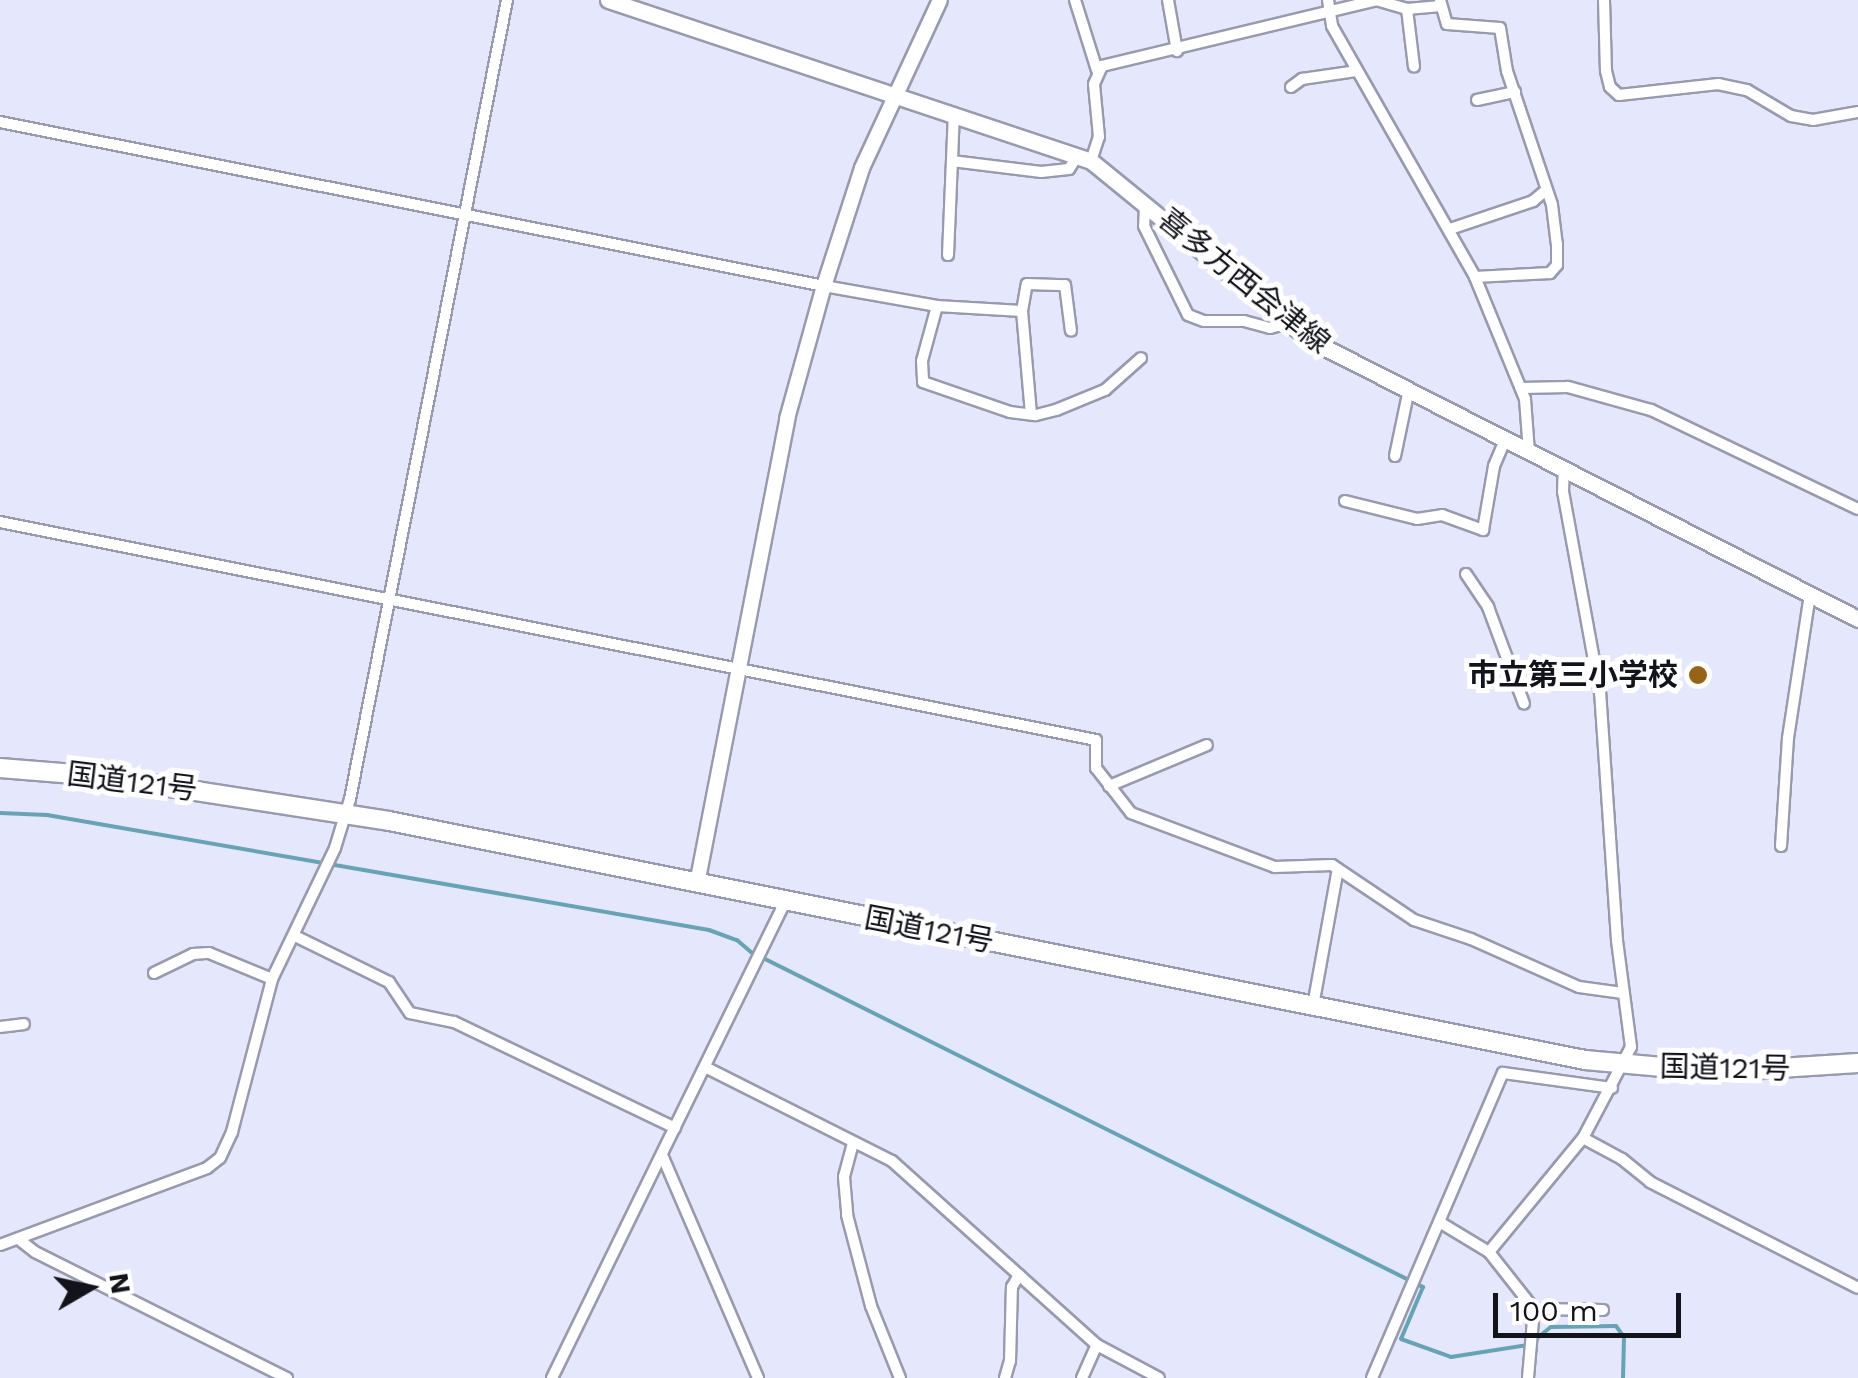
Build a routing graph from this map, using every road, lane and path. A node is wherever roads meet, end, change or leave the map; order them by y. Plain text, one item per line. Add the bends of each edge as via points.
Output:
1 (506, 0) edge
2 (608, 0) edge
3 (940, 0) edge
4 (1074, 0) edge
5 (1168, 0) edge
6 (1376, 0) edge
7 (1604, 0) edge
8 (1440, 3) edge
9 (1329, 6) edge
10 (1407, 9) junction
11 (1177, 50) junction
12 (1414, 67) dead end
13 (1097, 70) junction
14 (1357, 71) junction
15 (1291, 87) dead end
16 (894, 92) junction
17 (1514, 92) junction
18 (1476, 100) dead end
19 (1858, 112) edge
20 (954, 114) junction
21 (0, 122) edge
22 (1084, 159) junction
23 (952, 161) junction
24 (1546, 190) junction
25 (1146, 202) junction
26 (466, 214) junction
27 (1450, 229) junction
28 (948, 255) dead end
29 (1475, 277) junction
30 (824, 286) junction
31 (937, 306) junction
32 (1022, 311) junction
33 (1289, 323) junction
34 (1071, 331) dead end
35 (1141, 358) dead end
36 (1521, 388) junction
37 (1409, 389) junction
38 (1031, 414) junction
39 (1505, 440) junction
40 (1529, 452) junction
41 (1395, 456) dead end
42 (1564, 468) junction
43 (1345, 501) dead end
44 (1858, 510) edge
45 (0, 522) edge
46 (1466, 574) dead end
47 (1810, 595) junction
48 (386, 602) junction
49 (1858, 619) edge
50 (738, 671) junction
51 (1524, 704) dead end
52 (1207, 745) dead end
53 (0, 768) edge
54 (1109, 786) junction
55 (346, 814) junction
56 (1781, 846) dead end
57 (1338, 869) junction
58 (697, 884) junction
59 (785, 902) junction
60 (295, 936) junction
61 (154, 973) dead end
62 (272, 980) junction
63 (1623, 993) junction
64 (1314, 1006) junction
65 (24, 1024) dead end
66 (0, 1028) edge
67 (1858, 1063) edge
68 (1622, 1064) junction
69 (705, 1066) junction
70 (1612, 1088) junction
71 (675, 1128) junction
72 (1583, 1138) junction
73 (854, 1143) junction
74 (662, 1155) junction
75 (1441, 1223) junction
76 (21, 1241) junction
77 (0, 1246) edge
78 (1488, 1252) junction
79 (1019, 1275) junction
80 (1858, 1288) edge
81 (1534, 1309) junction
82 (1603, 1310) dead end
83 (1098, 1345) junction
84 (287, 1378) edge
85 (552, 1378) edge
86 (758, 1378) edge
87 (900, 1378) edge
88 (1005, 1378) edge
89 (1082, 1378) edge
90 (1158, 1378) edge
91 (1372, 1378) edge
92 (1528, 1378) edge

1 - 26 street
2 - 16 main road, 喜多方西会津線
3 - 16 street
4 - 13 street
5 - 11 street
6 - 9 street
6 - 10 street
7 - 19 street via 1606,71 1619,95 1718,84 1747,90 1792,116 1813,120
8 - 10 street
8 - 17 street via 1448,24 1500,28
9 - 11 street
9 - 14 street via 1332,26
10 - 12 street
11 - 13 street
13 - 22 street via 1099,138
14 - 15 street via 1302,79
14 - 27 street
16 - 20 main road, 喜多方西会津線
16 - 30 street
17 - 18 street
17 - 24 street
20 - 22 main road, 喜多方西会津線
20 - 23 street
21 - 26 street
22 - 23 street via 1041,172
22 - 25 main road, 喜多方西会津線
23 - 28 street
24 - 27 street via 1533,201
24 - 29 street via 1557,265 1550,273
25 - 33 main road, 喜多方西会津線
25 - 33 street via 1144,226 1188,315 1270,328
26 - 30 street
26 - 48 street
27 - 29 street
29 - 36 street
30 - 31 street
30 - 50 street via 787,419
31 - 32 street
31 - 38 street via 922,360 924,382
32 - 34 street via 1028,284 1062,283
32 - 38 street
33 - 37 main road, 喜多方西会津線 via 1336,355
35 - 38 street via 1105,390
36 - 40 street
36 - 44 street via 1568,387 1651,410
37 - 39 main road, 喜多方西会津線
37 - 41 street
39 - 40 main road, 喜多方西会津線
39 - 43 street via 1483,530 1442,516 1417,519
40 - 42 main road, 喜多方西会津線
42 - 47 main road, 喜多方西会津線
42 - 63 street via 1600,693
45 - 48 street
46 - 51 street via 1488,607
47 - 49 main road, 喜多方西会津線
47 - 56 street via 1788,738
48 - 50 street
48 - 55 street
50 - 54 street via 1096,740 1094,764
50 - 58 street
52 - 54 street
53 - 55 highway, 国道121号 via 99,776
54 - 57 street via 1130,813 1275,867
55 - 58 highway, 国道121号
55 - 60 street
57 - 63 street via 1414,920 1579,987
57 - 64 street
58 - 59 highway, 国道121号
59 - 64 highway, 国道121号
59 - 69 street
60 - 62 street
60 - 71 street via 389,982 410,1013 454,1022
61 - 62 street via 209,953
62 - 76 street via 237,1120 220,1158
63 - 68 street via 1630,1048
64 - 68 highway, 国道121号
65 - 66 street
67 - 68 highway, 国道121号 via 1752,1072
68 - 70 street
69 - 71 street
69 - 73 street
70 - 72 street
70 - 75 street via 1503,1073
71 - 74 street
72 - 78 street
72 - 80 street via 1650,1182
73 - 79 street via 904,1170
73 - 87 street via 844,1177 847,1215 871,1306
74 - 85 street
74 - 86 street
75 - 78 street
75 - 91 street
76 - 77 street
76 - 84 street
78 - 81 street
79 - 83 street
79 - 88 street via 1012,1287
81 - 82 street
81 - 92 street
83 - 89 street
83 - 90 street

